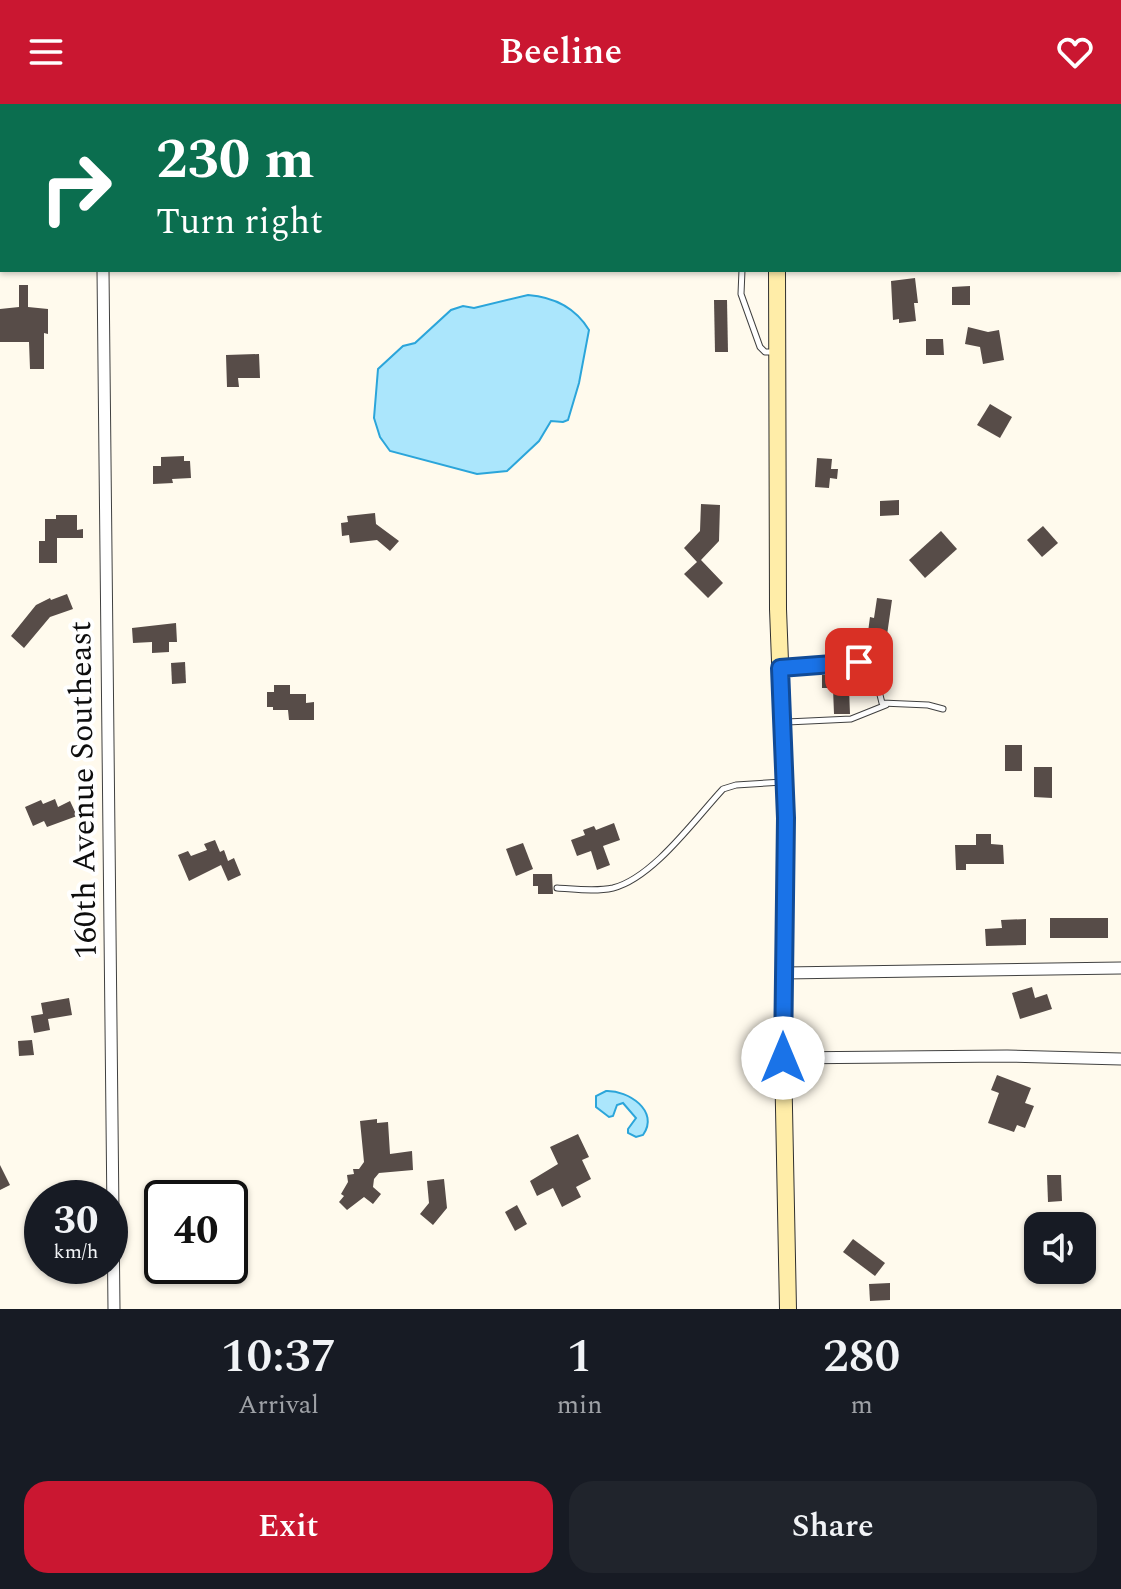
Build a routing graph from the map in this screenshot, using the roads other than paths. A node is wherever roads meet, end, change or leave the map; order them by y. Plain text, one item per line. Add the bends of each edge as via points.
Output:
1 (103, 272) edge
2 (742, 272) edge
3 (777, 272) edge
4 (777, 352) junction
5 (780, 668) junction
6 (887, 705) junction
7 (943, 709) dead end
8 (782, 722) junction
9 (784, 782) junction
10 (557, 888) dead end
11 (1121, 968) edge
12 (784, 973) junction
13 (783, 1058) junction
14 (1121, 1059) edge
15 (114, 1309) edge
16 (788, 1309) edge

1 - 15 street, 160th Avenue Southeast
2 - 4 lane via 741,294 760,347
3 - 4 street
4 - 5 street
5 - 6 lane via 869,661
5 - 8 street
6 - 7 lane
6 - 8 lane via 851,719
8 - 9 street
9 - 10 lane via 723,789 632,880 596,890
9 - 12 street
11 - 12 street
12 - 13 street
13 - 14 street
13 - 16 street

